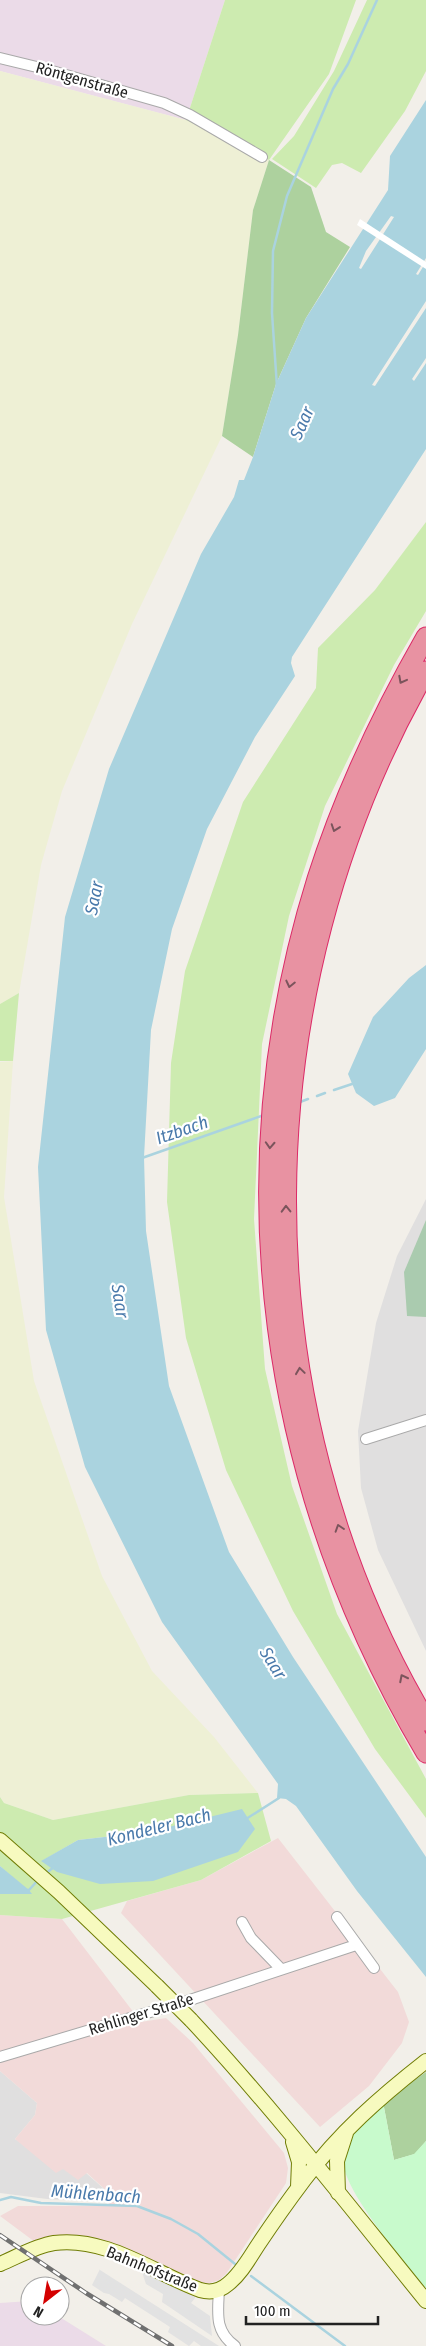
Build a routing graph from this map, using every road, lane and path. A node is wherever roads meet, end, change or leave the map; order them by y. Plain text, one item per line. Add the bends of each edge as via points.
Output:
1 (0, 58) edge
2 (262, 157) dead end
3 (426, 637) edge
4 (426, 670) edge
5 (426, 1420) edge
6 (366, 1440) dead end
7 (426, 1721) edge
8 (426, 1753) edge
9 (0, 1840) edge
10 (337, 1916) dead end
11 (242, 1922) dead end
12 (356, 1944) junction
13 (374, 1968) dead end
14 (281, 1969) junction
15 (0, 2057) edge
16 (426, 2061) edge
17 (348, 2127) junction
18 (290, 2135) junction
19 (316, 2165) junction
20 (297, 2189) junction
21 (338, 2193) junction
22 (0, 2264) edge
23 (219, 2289) junction
24 (426, 2301) edge
25 (235, 2346) edge

1 - 2 street, Röntgenstraße via 164,103
3 -> 8 highway via 362,761 338,820 304,926 280,1040 272,1107 269,1205 276,1317 292,1416 309,1487 354,1614 400,1710
7 -> 4 highway via 369,1608 325,1483 302,1385 292,1315 285,1205 289,1108 297,1042 320,930 367,793
5 - 6 street
9 - 18 main road, bridge via 59,1892 191,2020
10 - 12 street
11 - 14 street via 251,1938
12 - 13 street
12 - 14 street, Rehlinger Straße
14 - 15 street, Rehlinger Straße
16 - 17 main road, Bahnhofstraße
17 - 19 main road, Bahnhofstraße
17 - 21 main road via 337,2161
18 - 19 main road
18 - 20 main road via 299,2162
19 - 20 main road, Bahnhofstraße
19 - 21 main road
20 - 23 main road, Bahnhofstraße via 231,2282
21 - 24 main road
22 - 23 main road, Bahnhofstraße via 45,2245 82,2244 116,2253 200,2290
23 - 25 street, Bahnhofstraße via 219,2329

